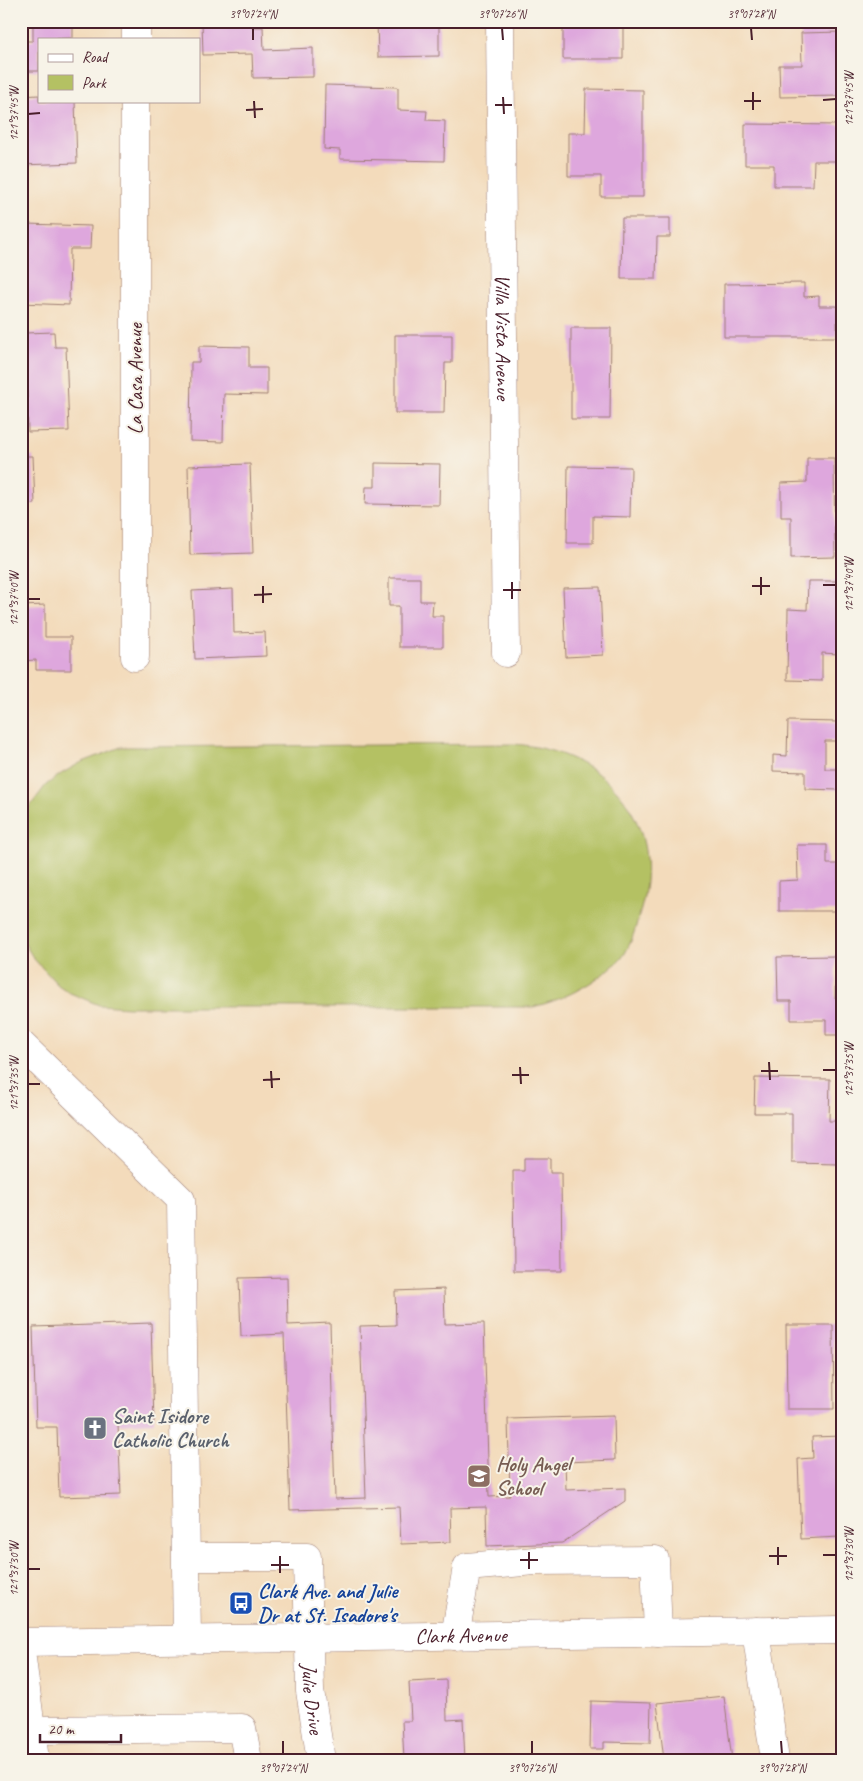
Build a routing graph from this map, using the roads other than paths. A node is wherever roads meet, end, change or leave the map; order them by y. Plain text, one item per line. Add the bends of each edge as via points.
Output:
1 (136, 21) edge
2 (500, 21) edge
3 (136, 38) edge
4 (136, 102) edge
5 (506, 653) dead end
6 (135, 657) dead end
7 (21, 1044) edge
8 (187, 1557) junction
9 (842, 1630) edge
10 (756, 1631) junction
11 (658, 1633) junction
12 (455, 1636) junction
13 (308, 1638) junction
14 (186, 1640) junction
15 (21, 1642) edge
16 (21, 1651) edge
17 (31, 1730) junction
18 (35, 1760) edge
19 (248, 1760) edge
20 (321, 1760) edge
21 (775, 1760) edge

1 - 3 street
2 - 5 street, Villa Vista Avenue
4 - 6 street, La Casa Avenue
7 - 8 street via 181,1200
8 - 13 street, Julie Drive via 307,1557
8 - 14 street
9 - 10 street, Clark Avenue
10 - 11 street, Clark Avenue
10 - 21 street
11 - 12 street, Clark Avenue
11 - 12 street via 655,1560 534,1561 467,1567
12 - 13 street, Clark Avenue
13 - 14 street, Clark Avenue
13 - 20 street, Julie Drive via 310,1691
14 - 15 street, Clark Avenue
16 - 17 street
17 - 18 street
17 - 19 street via 242,1728

